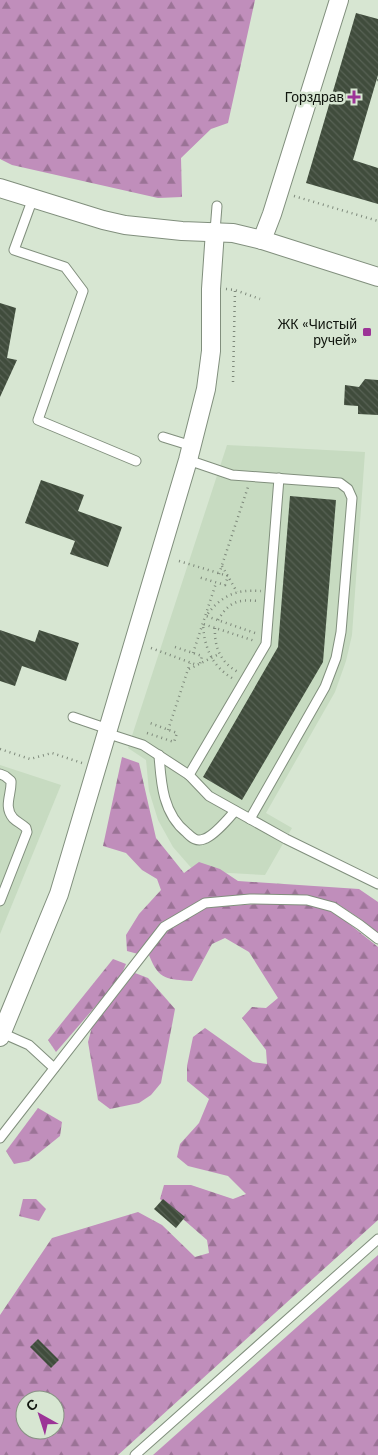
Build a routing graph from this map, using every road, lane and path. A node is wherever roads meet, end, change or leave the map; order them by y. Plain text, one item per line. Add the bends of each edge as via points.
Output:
1 (338, 0) edge
2 (0, 188) edge
3 (278, 191) junction
4 (33, 198) junction
5 (217, 206) dead end
6 (378, 221) edge
7 (215, 231) junction
8 (262, 240) junction
9 (378, 277) edge
10 (222, 289) dead end
11 (235, 290) junction
12 (260, 299) dead end
13 (233, 382) dead end
14 (162, 437) dead end
15 (190, 453) junction
16 (136, 461) dead end
17 (251, 476) junction
18 (279, 478) junction
19 (179, 560) dead end
20 (222, 566) junction
21 (219, 574) junction
22 (228, 576) junction
23 (198, 577) dead end
24 (216, 583) junction
25 (270, 591) junction
26 (237, 592) junction
27 (269, 602) junction
28 (206, 616) junction
29 (218, 620) junction
30 (227, 623) junction
31 (203, 624) junction
32 (216, 628) junction
33 (224, 631) junction
34 (266, 640) junction
35 (175, 647) dead end
36 (151, 648) dead end
37 (193, 653) junction
38 (219, 654) junction
39 (211, 658) junction
40 (190, 663) junction
41 (198, 665) junction
42 (188, 670) junction
43 (245, 680) junction
44 (73, 718) dead end
45 (150, 723) dead end
46 (168, 730) junction
47 (107, 731) junction
48 (147, 733) dead end
49 (0, 749) edge
50 (159, 755) junction
51 (82, 763) dead end
52 (0, 774) edge
53 (189, 775) junction
54 (236, 811) junction
55 (250, 819) junction
56 (378, 884) edge
57 (1, 896) edge
58 (378, 939) edge
59 (1, 1035) edge
60 (54, 1068) junction
61 (0, 1138) edge
62 (378, 1239) edge
63 (135, 1455) edge

1 - 3 street
2 - 4 street
3 - 6 path
3 - 8 street
4 - 7 street via 126,225
4 - 16 lane via 14,250 65,267 83,291 38,420
5 - 7 lane
7 - 8 street
7 - 15 street via 211,351 206,389
8 - 9 street
10 - 11 path
11 - 12 path
11 - 13 path
14 - 15 lane
15 - 17 lane via 232,475
15 - 47 street
17 - 18 lane
17 - 20 path
18 - 25 lane
18 - 55 lane via 340,483 348,488 352,498 341,632 325,687
19 - 21 path
20 - 21 path
20 - 22 path
21 - 22 path
22 - 24 path via 225,586
22 - 26 path
23 - 24 path
24 - 28 path
25 - 26 path
25 - 27 lane
26 - 28 path via 224,597
27 - 29 path via 244,599 224,610
27 - 34 lane
28 - 29 path
28 - 31 path
29 - 30 path
30 - 33 path
30 - 34 path
31 - 32 path
31 - 37 path
31 - 39 path via 203,636
32 - 33 path
32 - 38 path
33 - 34 path
34 - 43 lane
35 - 37 path
36 - 40 path
37 - 41 path via 202,656
38 - 39 path
38 - 43 path
39 - 41 path
39 - 43 path via 230,677
40 - 41 path
40 - 42 path
41 - 42 path
42 - 46 path
43 - 53 lane
44 - 47 lane
45 - 46 path
46 - 48 path via 178,733 174,742
47 - 50 lane
47 - 59 street via 59,894
49 - 51 path via 30,759 52,753
50 - 53 lane
50 - 54 lane via 162,788 170,814 194,839 208,838
52 - 57 lane via 11,781 8,809 27,832
53 - 54 lane via 208,796
54 - 55 lane
55 - 56 lane
58 - 60 lane via 333,908 307,900 250,899 205,903 164,927
59 - 60 lane via 30,1045
60 - 61 lane
62 - 63 lane

